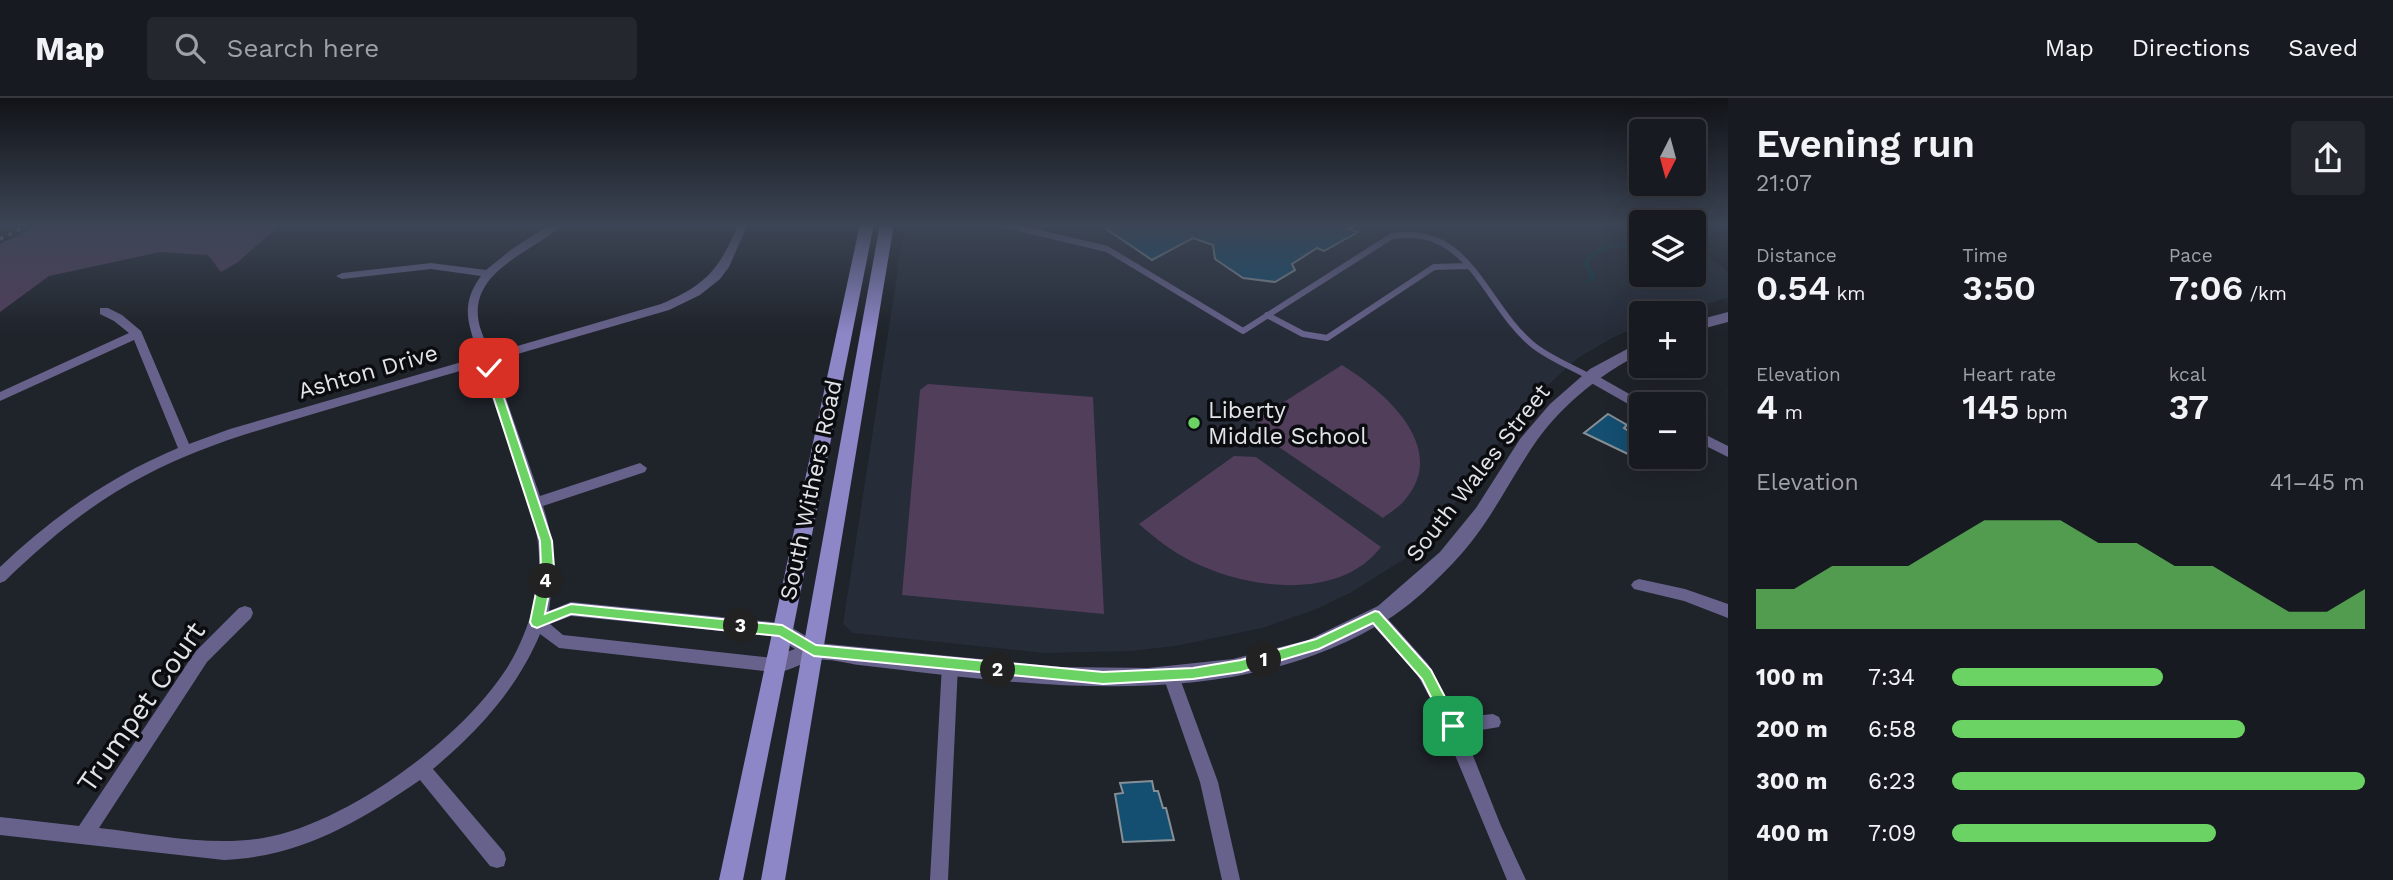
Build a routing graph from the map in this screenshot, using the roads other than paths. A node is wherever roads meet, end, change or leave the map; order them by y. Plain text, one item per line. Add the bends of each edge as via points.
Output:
1 (507, 260) edge
2 (730, 260) edge
3 (859, 260) edge
4 (881, 260) edge
5 (1126, 260) edge
6 (1353, 260) edge
7 (1464, 260) edge
8 (1468, 266) junction
9 (488, 274) junction
10 (342, 276) dead end
11 (104, 311) dead end
12 (1267, 315) junction
13 (1728, 317) edge
14 (1706, 323) edge
15 (137, 334) junction
16 (1629, 353) edge
17 (485, 360) junction
18 (1590, 377) junction
19 (0, 397) edge
20 (1629, 399) edge
21 (1706, 440) edge
22 (185, 450) junction
23 (1728, 452) edge
24 (640, 468) dead end
25 (535, 503) junction
26 (0, 577) edge
27 (1639, 585) dead end
28 (1728, 611) edge
29 (245, 613) dead end
30 (1375, 616) junction
31 (537, 622) junction
32 (782, 630) junction
33 (814, 651) junction
34 (775, 665) junction
35 (950, 665) junction
36 (1171, 676) junction
37 (1493, 722) dead end
38 (1453, 726) junction
39 (422, 769) junction
40 (0, 826) edge
41 (85, 835) junction
42 (497, 859) dead end
43 (731, 880) edge
44 (773, 880) edge
45 (939, 880) edge
46 (1231, 880) edge
47 (1517, 880) edge

1 - 9 street
2 - 17 street, Ashton Drive via 701,290 684,299
3 - 32 main road, South Withers Road
4 - 33 main road, South Withers Road
5 - 12 lane via 1242,331
6 - 12 lane
7 - 8 lane
8 - 12 lane via 1434,267 1327,338 1298,333
8 - 18 lane via 1534,346
9 - 10 street via 431,267
9 - 17 street via 471,306
11 - 15 street
13 - 14 street
15 - 19 street
15 - 22 street
16 - 18 street, South Wales Street
17 - 22 street, Ashton Drive
17 - 25 street
18 - 20 street
18 - 30 street, South Wales Street via 1531,436 1487,506 1430,576
21 - 23 street
22 - 26 street, Ashton Drive via 92,498 39,538
24 - 25 street
25 - 31 street via 548,568
27 - 28 street
29 - 41 street, Trumpet Court via 201,657
30 - 36 street, South Wales Street via 1286,655
30 - 38 street via 1426,675
31 - 32 street via 571,609
31 - 34 street via 559,641
31 - 39 street via 495,696 455,742
32 - 33 street, South Wales Street
32 - 34 main road, South Withers Road
33 - 34 street, South Wales Street
33 - 35 street, South Wales Street
33 - 44 main road, South Withers Road
34 - 43 main road, South Withers Road
35 - 36 street, South Wales Street via 1103,678
35 - 45 street
36 - 46 street via 1209,782
37 - 38 street
38 - 47 street via 1497,842
39 - 41 street via 360,810 317,831 262,847 224,851
39 - 42 street
40 - 41 street

